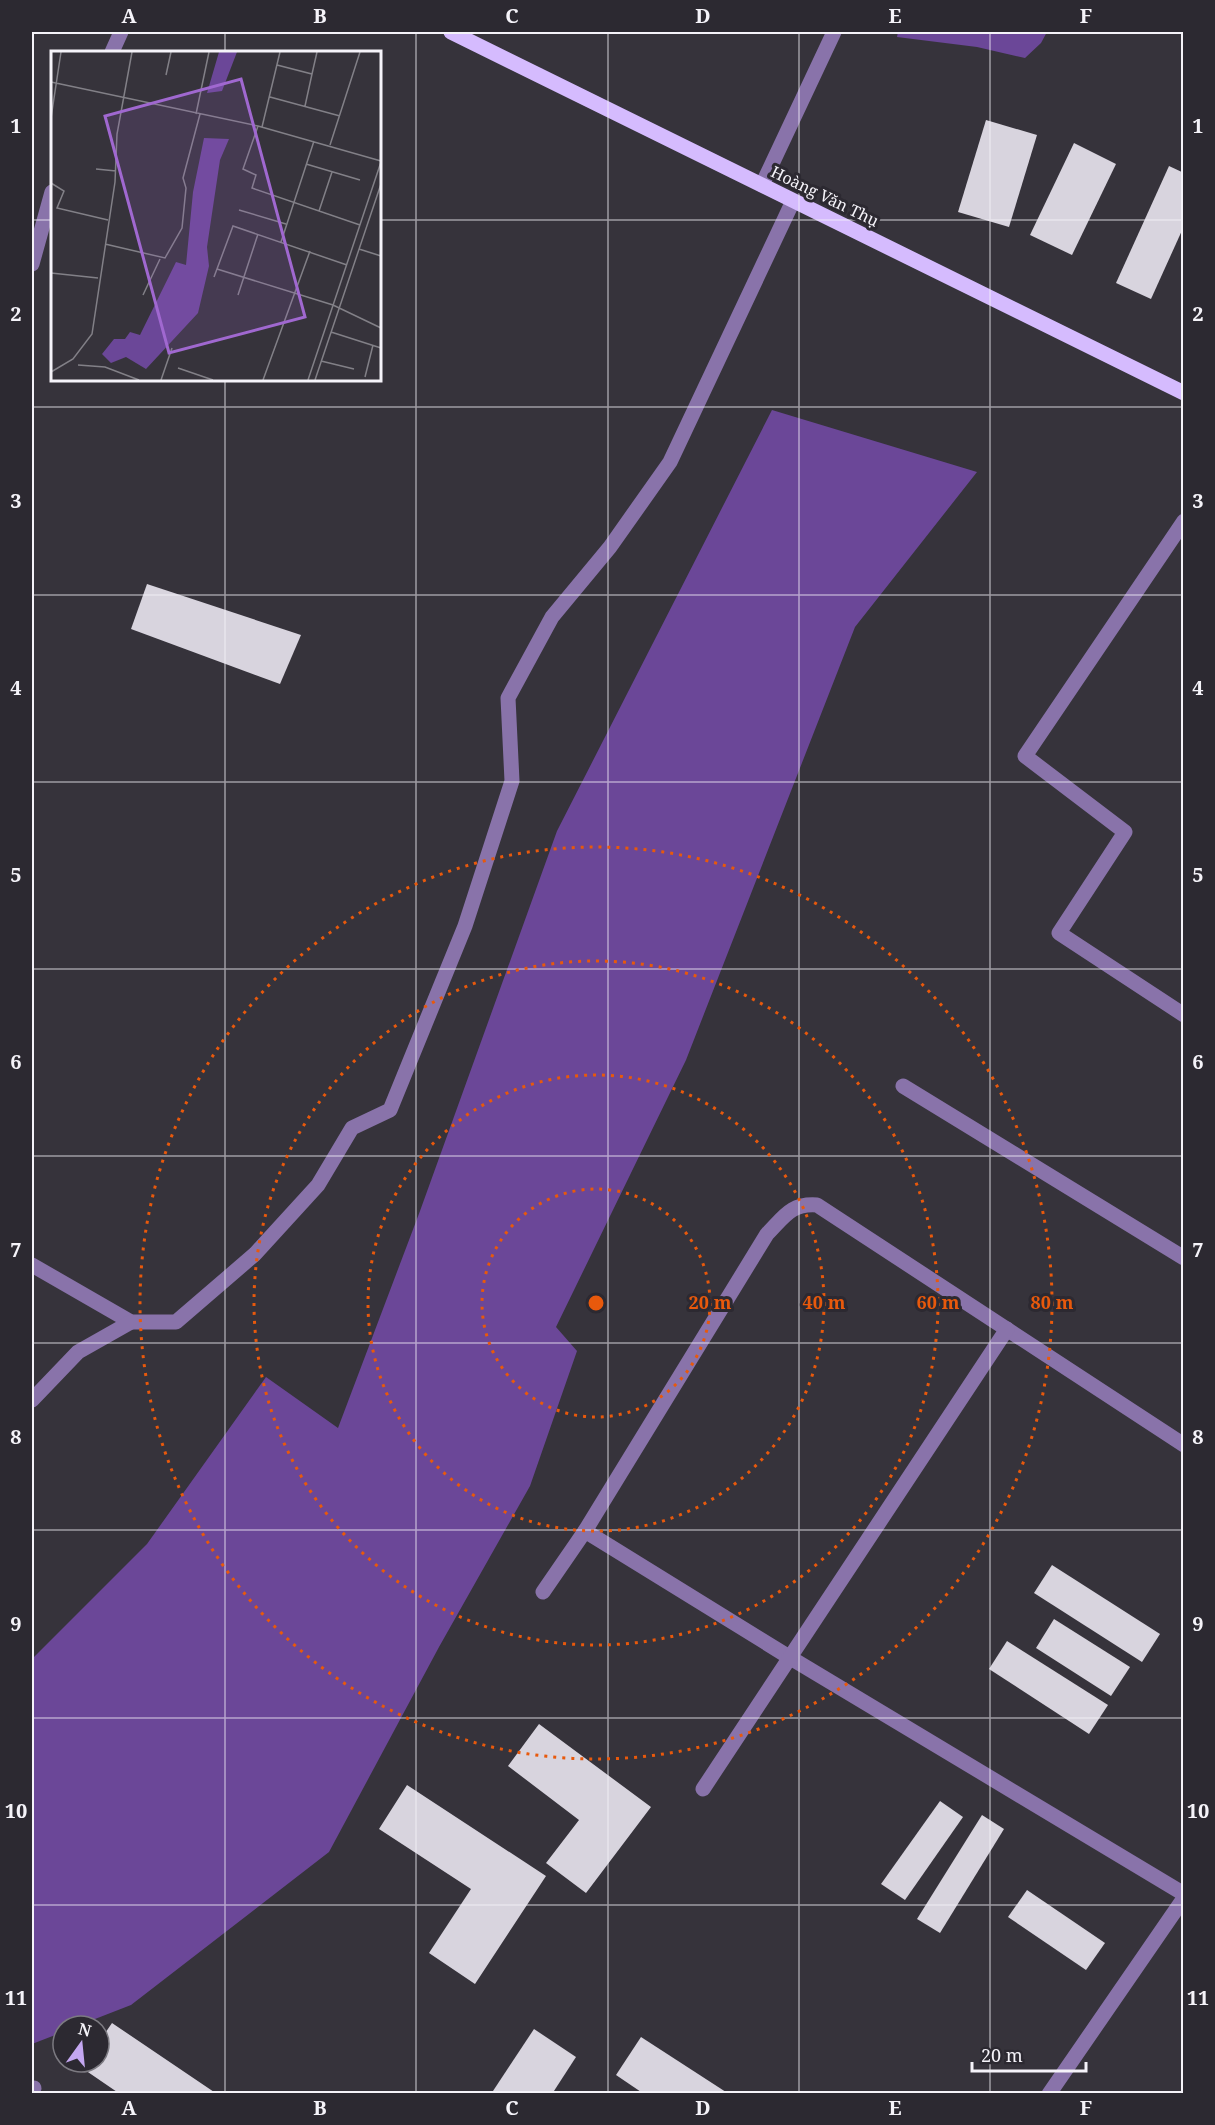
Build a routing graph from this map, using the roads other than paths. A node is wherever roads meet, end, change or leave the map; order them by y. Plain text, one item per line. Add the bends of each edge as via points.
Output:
1 (121, 32) edge
2 (451, 32) edge
3 (834, 32) edge
4 (112, 51) edge
5 (762, 185) junction
6 (51, 196) edge
7 (793, 201) junction
8 (32, 264) edge
9 (1184, 393) edge
10 (1184, 521) edge
11 (1184, 1015) edge
12 (903, 1086) dead end
13 (1184, 1258) edge
14 (32, 1265) edge
15 (131, 1322) junction
16 (1007, 1329) junction
17 (32, 1400) edge
18 (1182, 1442) edge
19 (585, 1531) junction
20 (543, 1592) dead end
21 (789, 1657) junction
22 (703, 1789) dead end
23 (1184, 1894) edge
24 (1184, 1898) edge
25 (1049, 2094) edge

1 - 4 street
2 - 5 main road, Hoàng Văn Thụ
3 - 5 street
5 - 7 main road, Hoàng Văn Thụ
6 - 8 street
7 - 9 main road, Hoàng Văn Thụ
7 - 15 street via 670,462 610,547 552,617 508,698 512,781 465,926 390,1110 352,1128 310,1194 255,1254 176,1322
10 - 11 street via 1025,756 1125,832 1059,933
12 - 13 street
14 - 15 street
15 - 17 street via 78,1352
16 - 18 street
16 - 19 street via 817,1205 794,1207 767,1234
16 - 21 street
19 - 20 street
19 - 21 street
21 - 22 street
21 - 23 street
24 - 25 street

